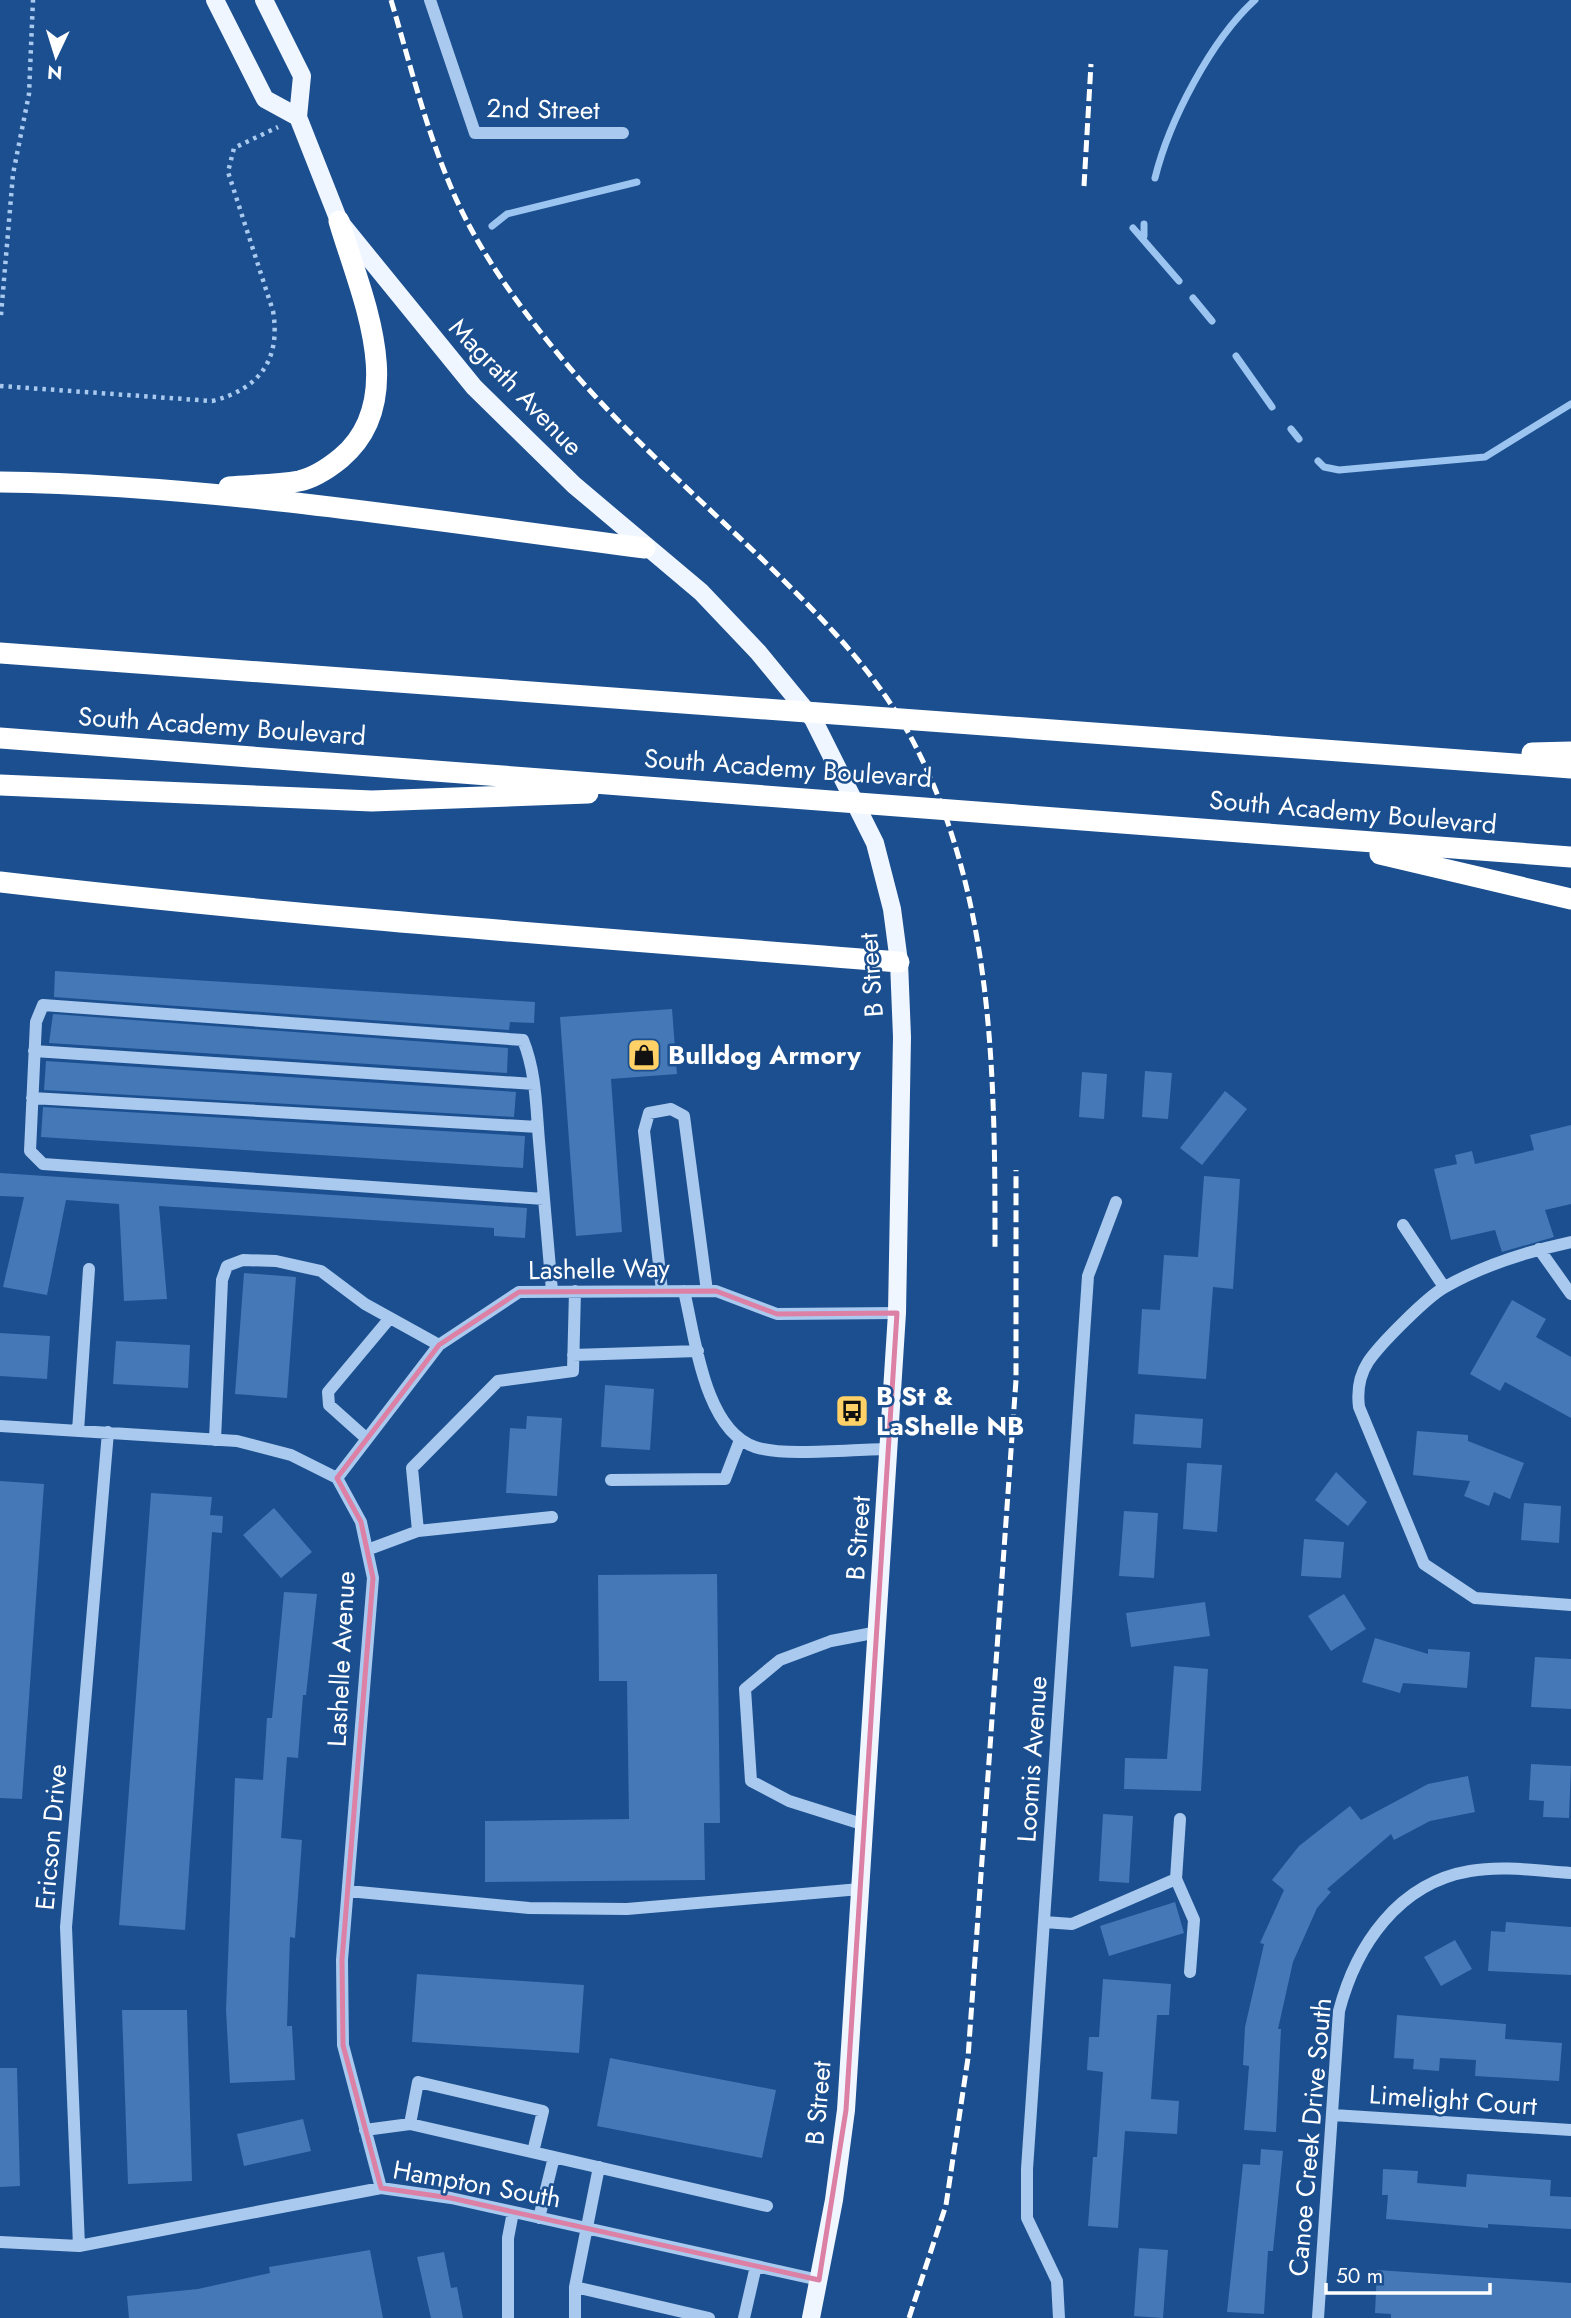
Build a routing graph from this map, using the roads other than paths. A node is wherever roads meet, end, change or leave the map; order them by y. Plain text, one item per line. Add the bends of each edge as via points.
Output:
1 (215, 0) edge
2 (264, 0) edge
3 (430, 0) edge
4 (298, 117) junction
5 (623, 133) dead end
6 (339, 221) junction
7 (0, 482) edge
8 (185, 491) junction
9 (645, 548) junction
10 (0, 653) edge
11 (0, 738) edge
12 (1571, 752) edge
13 (1428, 757) junction
14 (840, 768) joint
15 (1571, 768) edge
16 (0, 785) edge
17 (688, 789) junction
18 (1310, 838) junction
19 (1571, 857) edge
20 (0, 882) edge
21 (1571, 899) edge
22 (899, 962) junction
23 (34, 1051) junction
24 (534, 1084) junction
25 (32, 1098) junction
26 (538, 1127) junction
27 (544, 1199) junction
28 (1116, 1202) dead end
29 (1403, 1225) dead end
30 (1571, 1242) edge
31 (1539, 1250) junction
32 (89, 1269) dead end
33 (1444, 1287) junction
34 (707, 1290) junction
35 (575, 1291) junction
36 (662, 1291) junction
37 (684, 1291) junction
38 (552, 1292) junction
39 (1571, 1294) edge
40 (897, 1313) junction
41 (390, 1318) junction
42 (439, 1345) junction
43 (698, 1351) junction
44 (573, 1355) junction
45 (0, 1426) edge
46 (78, 1431) junction
47 (108, 1432) junction
48 (367, 1439) junction
49 (215, 1440) junction
50 (740, 1440) junction
51 (890, 1449) junction
52 (337, 1478) junction
53 (611, 1480) dead end
54 (552, 1517) dead end
55 (418, 1531) junction
56 (367, 1549) junction
57 (1571, 1605) edge
58 (878, 1632) junction
59 (1180, 1819) dead end
60 (865, 1825) junction
61 (1571, 1873) edge
62 (1176, 1879) junction
63 (860, 1889) junction
64 (348, 1891) junction
65 (1044, 1922) junction
66 (1190, 1972) dead end
67 (1333, 2115) junction
68 (410, 2124) junction
69 (365, 2130) junction
70 (1571, 2130) edge
71 (533, 2152) junction
72 (554, 2157) junction
73 (599, 2167) junction
74 (381, 2188) junction
75 (767, 2206) dead end
76 (513, 2212) junction
77 (540, 2218) junction
78 (587, 2228) junction
79 (0, 2242) edge
80 (79, 2246) junction
81 (756, 2266) junction
82 (819, 2280) junction
83 (575, 2287) junction
84 (508, 2318) edge
85 (575, 2318) edge
86 (709, 2318) edge
87 (744, 2318) edge
88 (811, 2318) edge
89 (1059, 2318) edge
90 (1318, 2318) edge

1 - 4 main road via 265,99
2 - 4 main road via 302,76
3 - 5 street, 2nd Street via 475,133
4 - 6 main road, Magrath Avenue
6 - 8 highway via 374,343 378,376 373,409 358,444 333,465 301,481
6 - 9 main road, Magrath Avenue via 474,387
7 - 8 highway via 94,483
8 - 9 highway
9 - 14 main road, Magrath Avenue via 701,592 758,652 813,719
10 - 13 highway
11 - 17 highway, South Academy Boulevard
12 - 13 highway
13 - 15 highway
14 - 22 main road, B Street via 875,843 892,909
16 - 17 highway via 372,801
17 - 18 highway, South Academy Boulevard
18 - 19 highway, South Academy Boulevard
18 - 21 highway
20 - 22 highway via 360,918
22 - 40 main road, B Street
23 - 24 street
23 - 24 street via 36,1022 43,1005 523,1040 532,1060
23 - 25 street
24 - 26 street
25 - 26 street
25 - 27 street via 30,1151 43,1164
26 - 27 street
27 - 38 street
28 - 65 street, Loomis Avenue via 1088,1276
29 - 33 street
30 - 31 street
31 - 33 street
31 - 39 street
32 - 46 street
33 - 57 street via 1368,1362 1357,1388 1359,1407 1424,1564 1475,1598
34 - 36 street via 684,1116 671,1109 649,1113 644,1132
34 - 37 street, Lashelle Way
34 - 40 street, Lashelle Way via 777,1314
35 - 36 street, Lashelle Way
35 - 38 street, Lashelle Way
35 - 44 street
36 - 37 street, Lashelle Way
37 - 43 street
38 - 42 street, Lashelle Way via 519,1292
40 - 51 main road, B Street
41 - 42 street
41 - 48 street via 328,1392 329,1405
41 - 49 street via 321,1270 276,1261 243,1260 227,1266 222,1280
42 - 48 street, Lashelle Way
43 - 44 street
43 - 50 street via 713,1401
44 - 55 street via 573,1371 499,1381 412,1468
45 - 46 street
46 - 47 street
47 - 49 street
47 - 80 street, Ericson Drive via 66,1927
48 - 52 street, Lashelle Way
49 - 52 street via 292,1455
50 - 51 street via 773,1450
50 - 53 street via 725,1479
51 - 58 main road, B Street
52 - 56 street, Lashelle Avenue via 361,1522
54 - 55 street
55 - 56 street
56 - 64 street, Lashelle Avenue via 373,1578
58 - 60 main road, B Street
58 - 60 street via 831,1641 779,1660 745,1689 751,1781 789,1801
59 - 62 street
60 - 63 main road, B Street
61 - 67 street, Canoe Creek Drive South via 1502,1868 1468,1871 1437,1882 1385,1917 1366,1944 1339,2011
62 - 65 street via 1072,1924
62 - 66 street via 1194,1920
63 - 64 street via 627,1909 529,1908
63 - 82 main road, B Street via 846,2110
64 - 69 street, Lashelle Avenue via 342,1960 343,2045
65 - 89 street, Loomis Avenue via 1027,2218 1057,2281
67 - 70 street, Limelight Court
67 - 90 street, Canoe Creek Drive South
68 - 69 street
68 - 71 street
68 - 71 street via 418,2082 543,2111
69 - 74 street, Lashelle Avenue
71 - 72 street
72 - 73 street
72 - 77 street
73 - 75 street
73 - 78 street
74 - 76 street, Hampton South
74 - 80 street, Hampton South
76 - 77 street, Hampton South
76 - 84 street via 508,2238
77 - 78 street, Hampton South
78 - 81 street, Hampton South
78 - 83 street
79 - 80 street, Hampton South
81 - 82 street, Hampton South
81 - 87 street
82 - 88 main road, B Street
83 - 85 street
83 - 86 street

